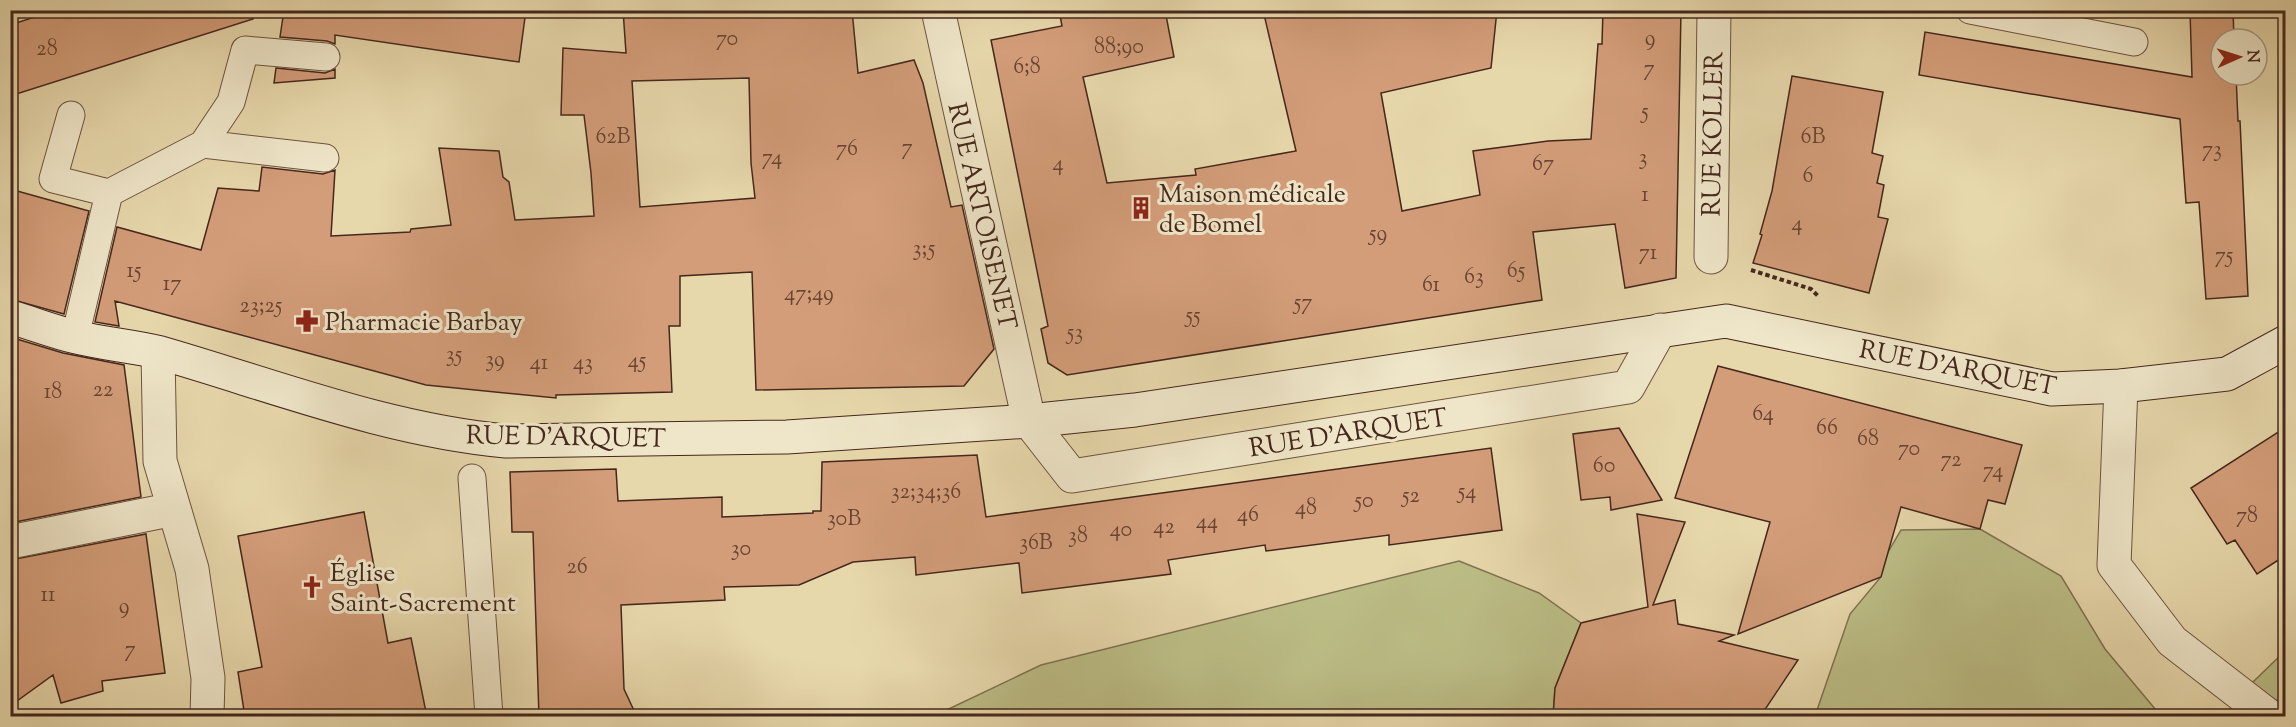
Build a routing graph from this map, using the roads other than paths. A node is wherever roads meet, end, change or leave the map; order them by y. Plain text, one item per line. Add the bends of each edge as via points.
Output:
1 (938, 10) edge
2 (1714, 10) edge
3 (1970, 10) edge
4 (2134, 42) dead end
5 (326, 57) dead end
6 (71, 115) dead end
7 (203, 144) junction
8 (325, 158) dead end
9 (109, 193) junction
10 (1711, 257) dead end
11 (10, 316) edge
12 (1660, 330) junction
13 (75, 337) junction
14 (2286, 342) edge
15 (158, 352) junction
16 (2121, 386) junction
17 (1029, 421) junction
18 (472, 478) dead end
19 (174, 509) junction
20 (10, 543) edge
21 (207, 717) edge
22 (489, 717) edge
23 (2270, 717) edge

1 - 17 street, RUE ARTOISENET
2 - 10 street, RUE KOLLER
3 - 4 lane
5 - 7 lane via 245,50 231,102
6 - 9 lane via 53,179
7 - 8 lane
7 - 9 lane
9 - 13 lane
11 - 13 street, RUE D'ARQUET
12 - 16 street, RUE D'ARQUET via 1726,321 2052,389
12 - 17 street, RUE D'ARQUET via 1147,409
12 - 17 street, RUE D'ARQUET via 1628,387 1072,476
13 - 15 street, RUE D'ARQUET
14 - 16 street, RUE D'ARQUET via 2227,374
15 - 17 street, RUE D'ARQUET via 350,412 467,437 506,441 787,437
15 - 19 street via 160,461
16 - 23 street via 2114,565 2172,641
18 - 22 lane
19 - 20 street
19 - 21 street via 192,569 208,678

